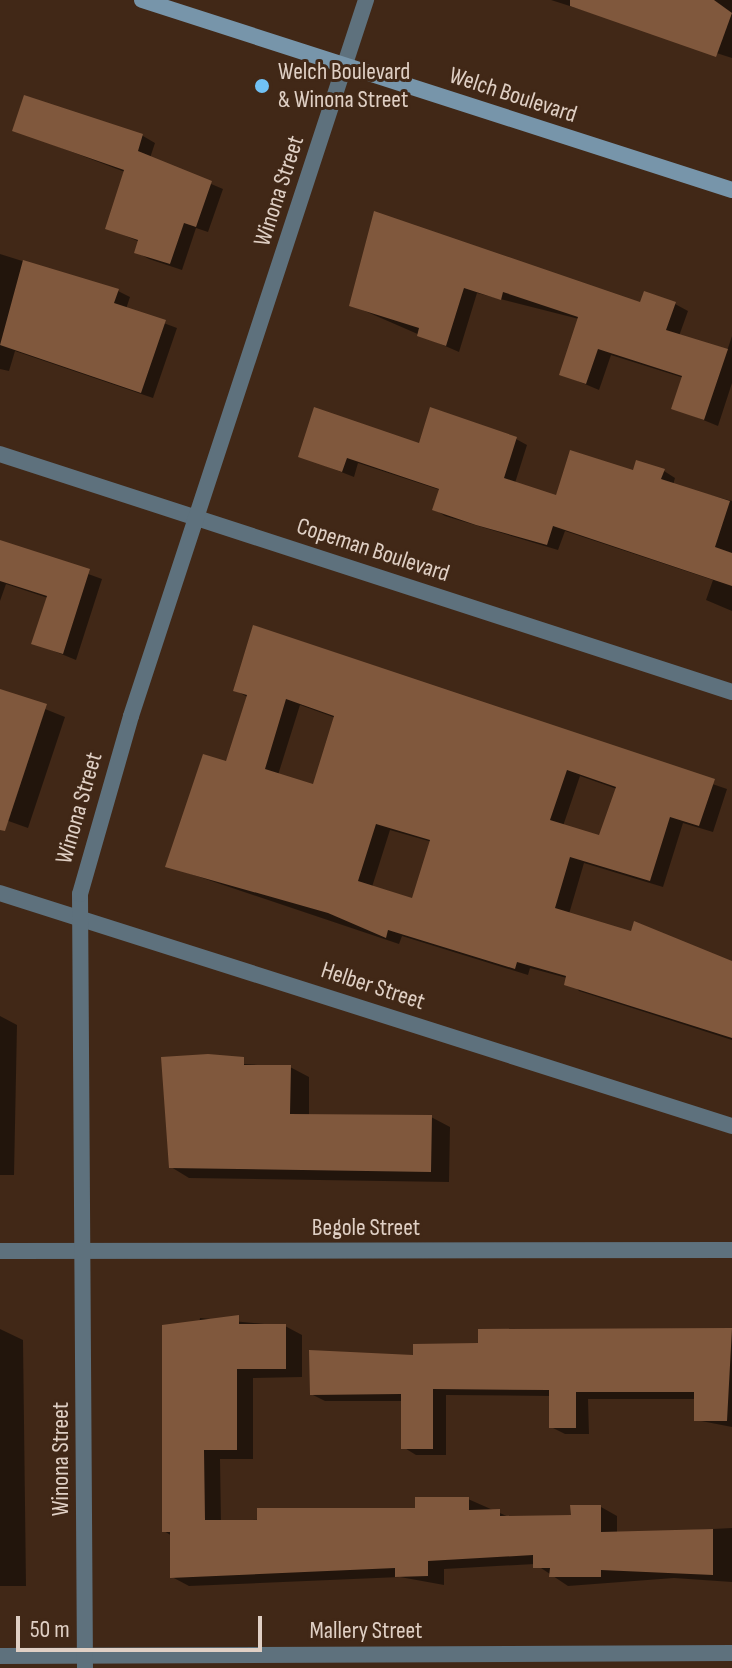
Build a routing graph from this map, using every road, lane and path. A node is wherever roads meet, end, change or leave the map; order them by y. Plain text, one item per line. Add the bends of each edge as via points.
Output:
1 (142, 0) edge
2 (366, 0) edge
3 (345, 66) junction
4 (732, 190) edge
5 (0, 454) edge
6 (196, 518) junction
7 (732, 692) edge
8 (0, 893) edge
9 (79, 917) junction
10 (732, 1126) edge
11 (732, 1250) edge
12 (0, 1251) edge
13 (86, 1252) junction
14 (732, 1653) edge
15 (0, 1656) edge
16 (85, 1662) edge

1 - 3 main road, Welch Boulevard
2 - 3 street, Winona Street
3 - 4 main road, Welch Boulevard
3 - 6 street, Winona Street
5 - 6 street, Copeman Boulevard
6 - 7 street, Copeman Boulevard
6 - 9 street, Winona Street via 83,878
8 - 9 street, Helber Street
9 - 10 street, Helber Street
9 - 13 street, Winona Street
11 - 13 street, Begole Street
12 - 13 street, Begole Street
13 - 16 street, Winona Street
14 - 16 street, Mallery Street
15 - 16 street, Mallery Street

